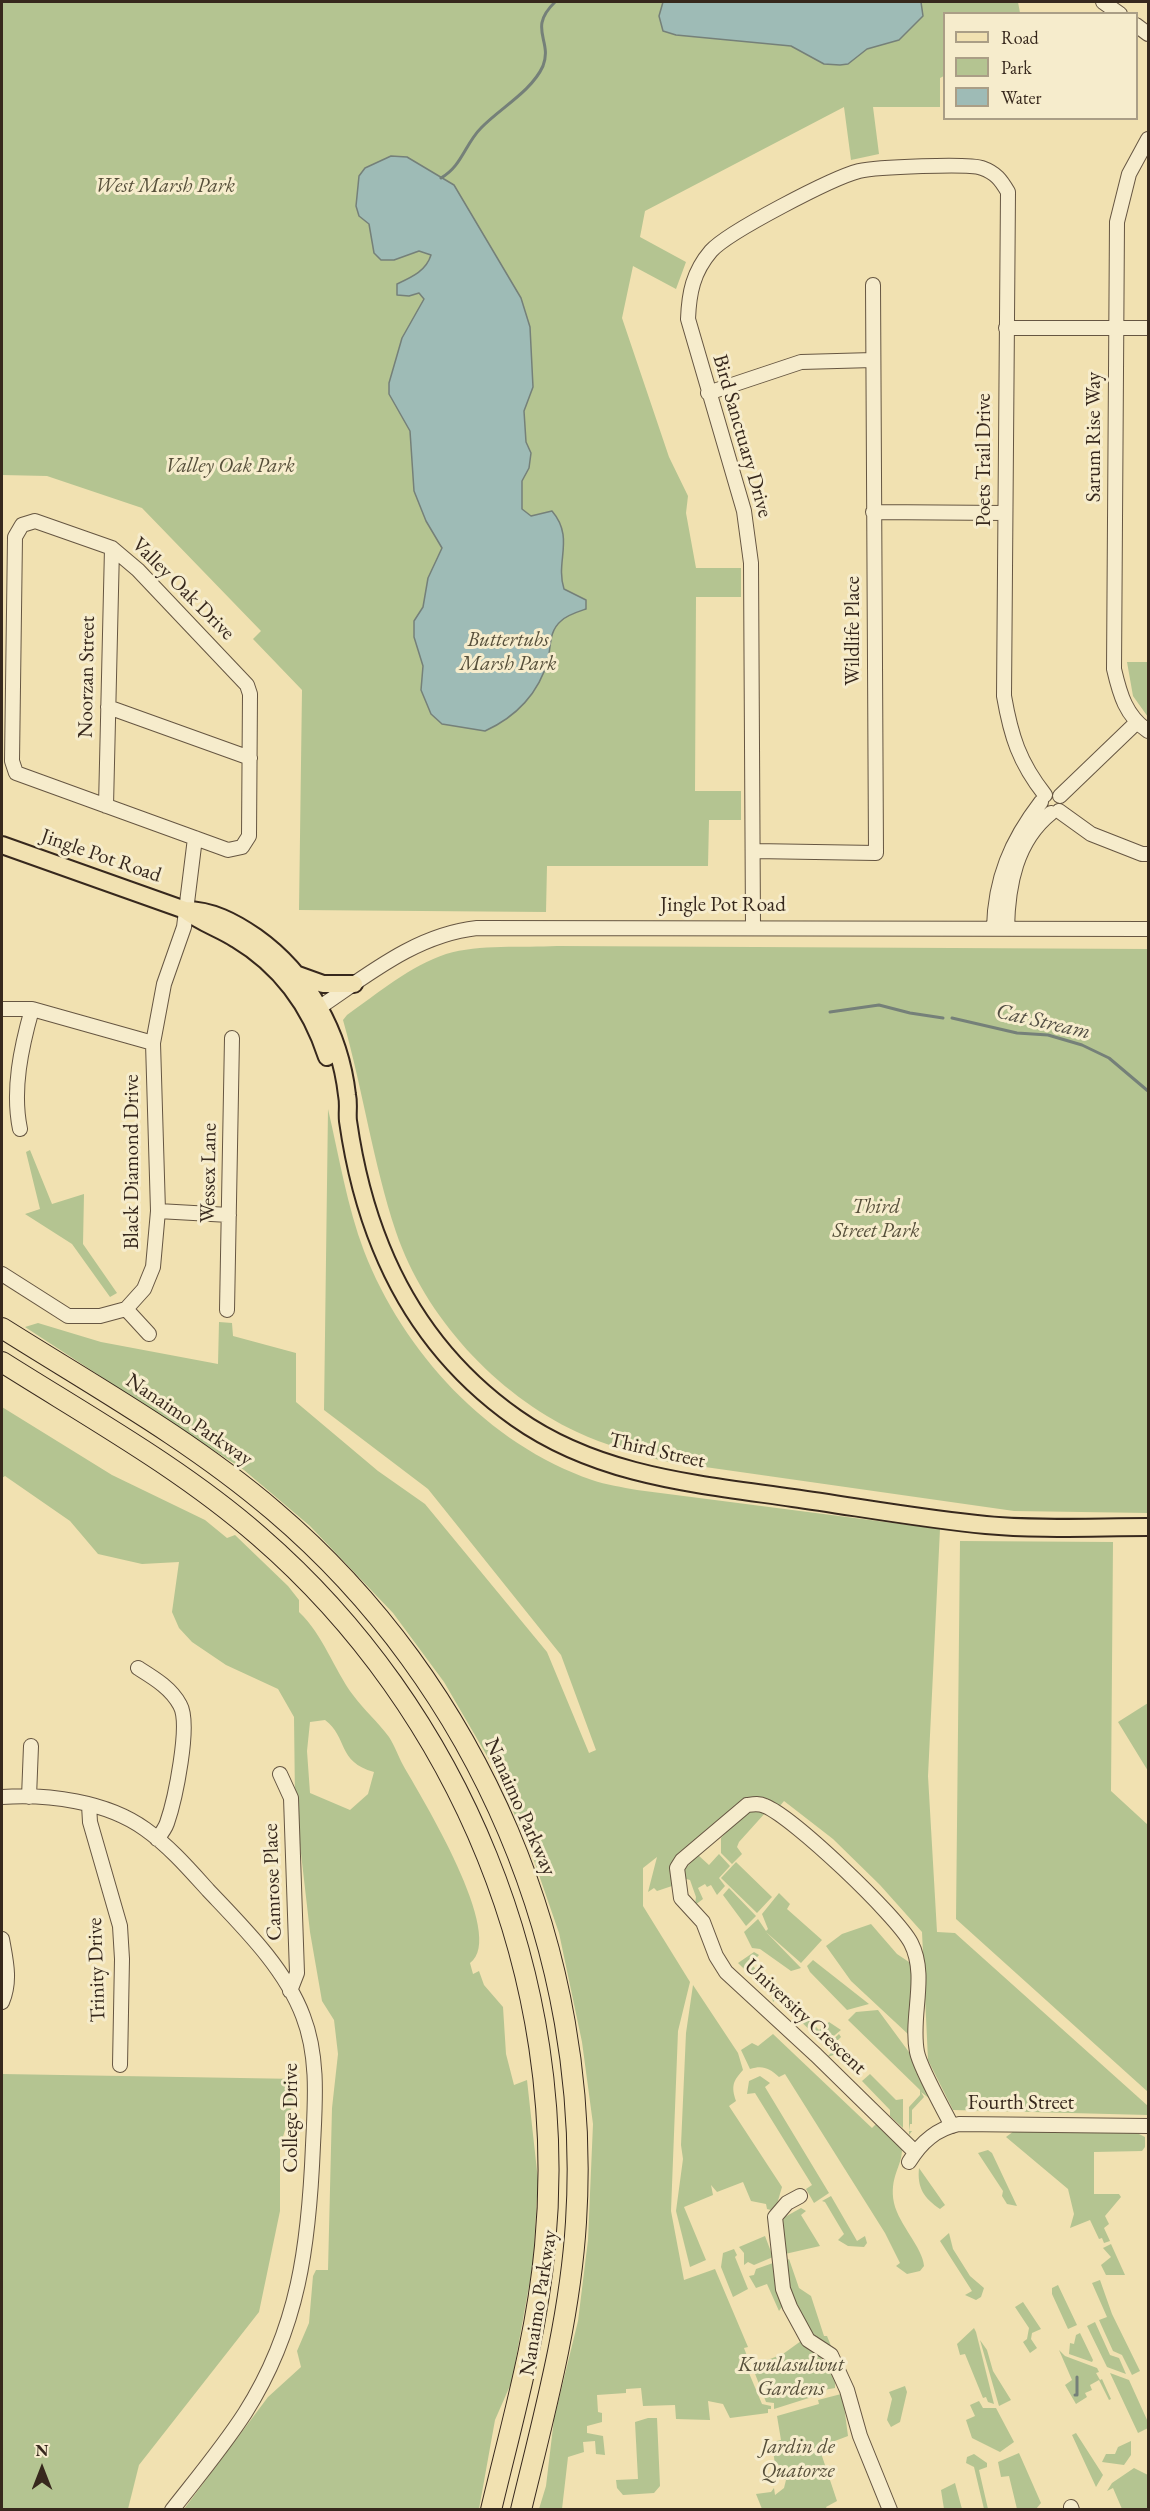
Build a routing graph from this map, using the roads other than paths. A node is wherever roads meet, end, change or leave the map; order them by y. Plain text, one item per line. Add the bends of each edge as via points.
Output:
1 (1103, 2) edge
2 (1117, 12) edge
3 (1149, 139) edge
4 (942, 166) joint
5 (873, 285) dead end
6 (1115, 327) junction
7 (1006, 328) junction
8 (1149, 328) edge
9 (873, 360) junction
10 (708, 393) junction
11 (873, 512) junction
12 (1005, 513) junction
13 (112, 548) junction
14 (108, 707) junction
15 (1136, 723) junction
16 (1149, 731) edge
17 (250, 758) junction
18 (1059, 795) junction
19 (1043, 799) junction
20 (106, 806) junction
21 (1055, 812) junction
22 (195, 838) junction
23 (2, 845) edge
24 (754, 850) junction
25 (1149, 854) edge
26 (185, 909) junction
27 (753, 927) junction
28 (1000, 928) junction
29 (1149, 929) edge
30 (297, 975) junction
31 (354, 984) junction
32 (2, 1009) edge
33 (32, 1009) junction
34 (315, 1011) junction
35 (232, 1038) dead end
36 (153, 1043) junction
37 (20, 1129) dead end
38 (158, 1212) junction
39 (229, 1215) junction
40 (2, 1274) edge
41 (126, 1309) junction
42 (227, 1310) dead end
43 (2, 1328) edge
44 (149, 1334) dead end
45 (2, 1362) edge
46 (1149, 1527) edge
47 (138, 1668) dead end
48 (31, 1746) dead end
49 (280, 1774) dead end
50 (2, 1797) edge
51 (29, 1797) junction
52 (89, 1805) junction
53 (158, 1839) junction
54 (2, 1939) edge
55 (291, 1991) junction
56 (2, 2002) edge
57 (120, 2065) dead end
58 (952, 2126) junction
59 (1149, 2126) edge
60 (912, 2157) joint
61 (800, 2196) dead end
62 (528, 2353) junction
63 (532, 2463) junction
64 (172, 2510) edge
65 (491, 2510) edge
66 (500, 2510) edge
67 (521, 2510) edge
68 (528, 2510) edge
69 (890, 2510) edge

1 - 2 street
3 - 6 street, Sarum Rise Way via 1129,174 1119,207
4 - 7 street, Poets Trail Drive via 980,167 998,176 1008,192
4 - 10 street, Bird Sanctuary Drive via 861,170 839,178 730,235 712,250 697,271 689,293 688,319
5 - 9 street, Wildlife Place
6 - 7 street
6 - 8 street
6 - 15 street, Sarum Rise Way via 1114,669 1122,701
7 - 12 street, Poets Trail Drive
9 - 10 street via 801,362
9 - 11 street, Wildlife Place
10 - 24 street, Bird Sanctuary Drive via 744,511 752,563
11 - 12 street
11 - 24 street, Wildlife Place via 876,853
12 - 19 street, Poets Trail Drive via 1004,696 1012,738
13 - 14 street, Noorzan Street
13 - 17 street, Valley Oak Drive via 138,570 247,685
13 - 20 street, Valley Oak Drive via 35,521 22,525 15,537 13,766 19,775
14 - 17 street
14 - 20 street, Noorzan Street
15 - 16 street, Sarum Rise Way
15 - 18 street
17 - 22 street, Valley Oak Drive via 249,836 242,847 228,850
18 - 19 street via 1050,792
18 - 21 street via 1062,801
19 - 21 street via 1045,811
19 - 28 street via 1013,843 999,877
20 - 22 street, Valley Oak Drive
21 - 25 street via 1092,834
21 - 28 street via 1037,825 1014,869
22 - 26 street
23 - 26 main road, Jingle Pot Road
24 - 27 street, Bird Sanctuary Drive
26 - 30 main road, Jingle Pot Road via 204,910 247,931
26 - 34 main road, Jingle Pot Road via 200,922 234,937 262,957
26 - 36 street, Black Diamond Drive via 184,927 164,984
27 - 28 street, Jingle Pot Road
27 - 31 street, Jingle Pot Road via 462,930 422,942
28 - 29 street, Jingle Pot Road
30 - 31 main road via 323,984
30 - 34 main road, Jingle Pot Road
31 - 34 street, Jingle Pot Road
32 - 33 street
33 - 36 street
33 - 37 street via 22,1044 16,1108
34 - 46 main road, Third Street via 378,1239 399,1286 452,1361 518,1419 600,1462 651,1477 990,1526
35 - 39 street, Wessex Lane
36 - 38 street, Black Diamond Drive
38 - 39 street
38 - 41 street, Black Diamond Drive via 153,1267 144,1289
39 - 42 street, Wessex Lane
40 - 41 street via 68,1316 100,1316
41 - 44 street
43 - 63 highway, Nanaimo Parkway via 217,1466 314,1546 418,1668 457,1728 498,1806 528,1881 552,1959 569,2045 577,2135 570,2286
45 - 62 highway, Nanaimo Parkway via 178,1474 282,1557 338,1614 377,1662 445,1766 503,1896 525,1973 539,2043 547,2122 548,2194 541,2281
47 - 53 street via 173,1694 185,1721 167,1823
48 - 51 street
49 - 55 street, Camrose Place via 291,1798 297,1973
50 - 51 street, College Drive
51 - 52 street, College Drive
52 - 53 street, College Drive via 119,1815
52 - 57 street, Trinity Drive via 90,1822 120,1926
53 - 55 street, College Drive via 236,1920
54 - 56 street via 7,1990
55 - 64 street, College Drive via 309,2035 315,2082 309,2222 299,2286 280,2344 256,2394 233,2431
58 - 59 street, Fourth Street
58 - 60 street, Fourth Street via 929,2137
58 - 60 street, University Crescent via 917,2052 918,1975 911,1943 846,1871 798,1828 764,1805 747,1805 682,1860 677,1868 681,1898 703,1922 726,1972
61 - 69 street via 787,2203 775,2217 783,2289 808,2340 831,2355
62 - 65 highway, Nanaimo Parkway
62 - 66 highway via 526,2402
63 - 67 highway, Nanaimo Parkway
63 - 68 highway

